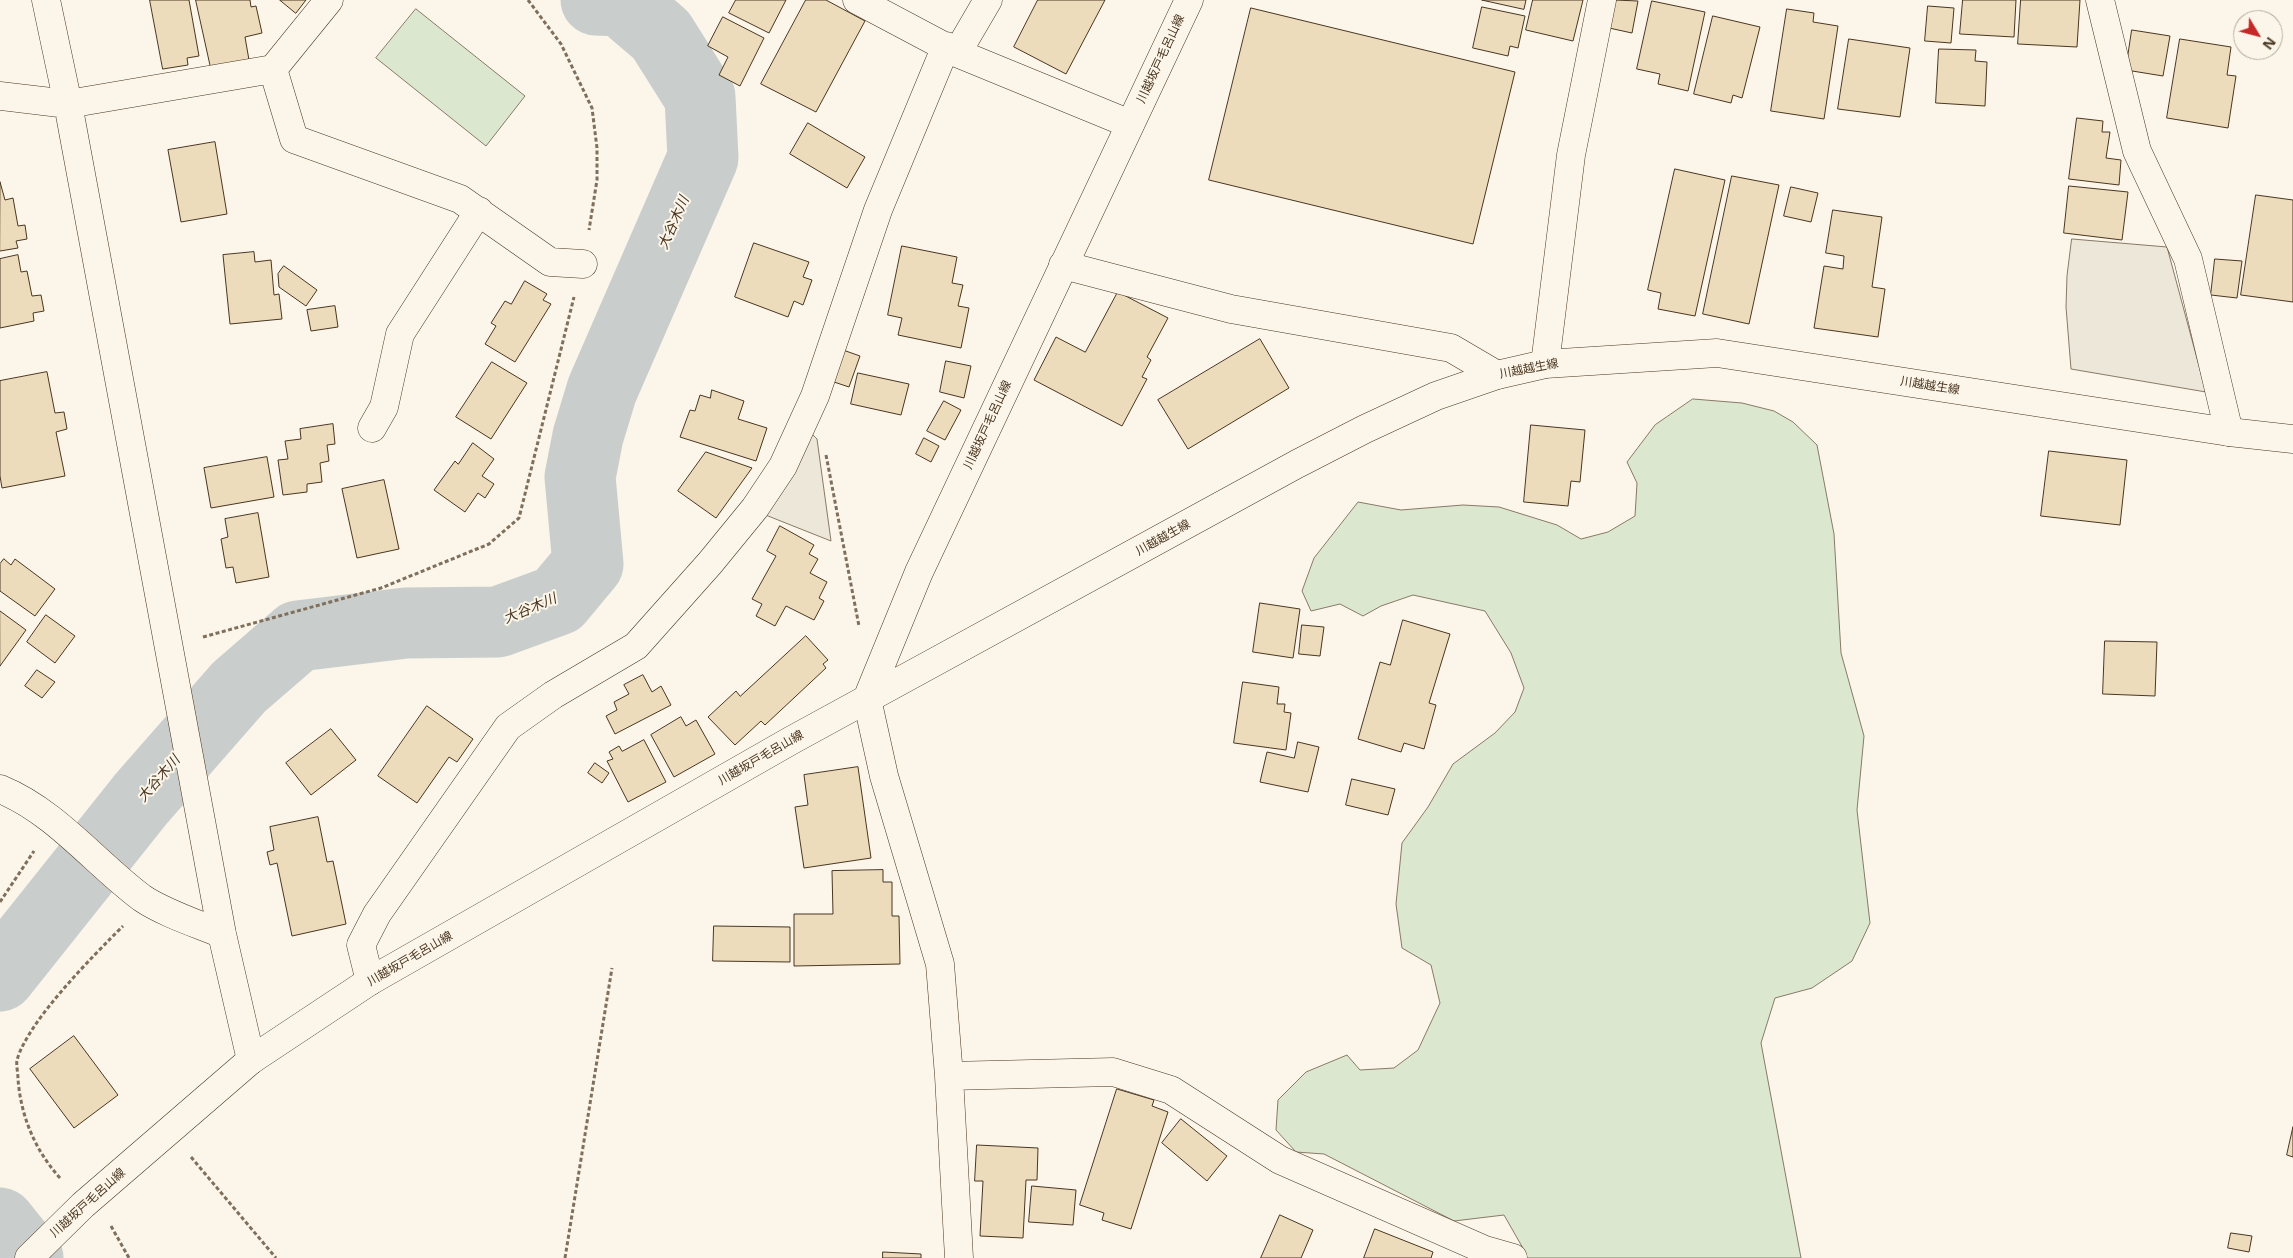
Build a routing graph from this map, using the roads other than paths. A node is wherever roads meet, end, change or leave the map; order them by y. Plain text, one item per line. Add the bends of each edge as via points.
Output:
1 (46, 0) edge
2 (329, 0) edge
3 (857, 0) edge
4 (988, 0) edge
5 (1189, 0) edge
6 (1602, 0) edge
7 (2100, 0) edge
8 (951, 50) junction
9 (274, 69) junction
10 (0, 96) edge
11 (68, 104) junction
12 (1130, 124) junction
13 (479, 211) junction
14 (583, 264) road end
15 (1063, 265) junction
16 (1545, 364) junction
17 (1497, 375) junction
18 (372, 428) dead end
19 (2229, 432) junction
20 (2293, 439) edge
21 (867, 698) junction
22 (0, 789) edge
23 (222, 934) junction
24 (370, 981) junction
25 (251, 1060) junction
26 (949, 1076) junction
27 (29, 1258) edge
28 (959, 1258) edge
29 (1513, 1258) edge

1 - 11 street
2 - 9 street
3 - 8 street
4 - 8 street
5 - 12 street, 川越坂戸毛呂山線
6 - 16 street via 1571,155
7 - 19 street via 2137,152 2188,259
8 - 12 street
8 - 24 street via 878,210 815,396 783,466 755,508 636,646 553,695 508,727 377,914 361,945
9 - 11 street
9 - 13 street via 294,139 460,199
10 - 11 street
11 - 23 street
12 - 15 street, 川越坂戸毛呂山線
13 - 14 street via 550,262
13 - 18 street via 400,334 384,407
15 - 17 street via 1231,310 1452,348
15 - 21 street, 川越坂戸毛呂山線 via 919,572
16 - 17 street, 川越越生線
16 - 19 street, 川越越生線 via 1717,352
17 - 21 street, 川越越生線 via 1436,396 1365,429
19 - 20 street, 川越越生線
21 - 24 street, 川越坂戸毛呂山線
21 - 26 street via 884,776 940,964
22 - 23 street via 22,798 58,825 145,899
23 - 25 street
24 - 25 street, 川越坂戸毛呂山線
25 - 27 street, 川越坂戸毛呂山線 via 80,1208
26 - 28 street
26 - 29 street via 1113,1072 1171,1090 1280,1160 1485,1250

